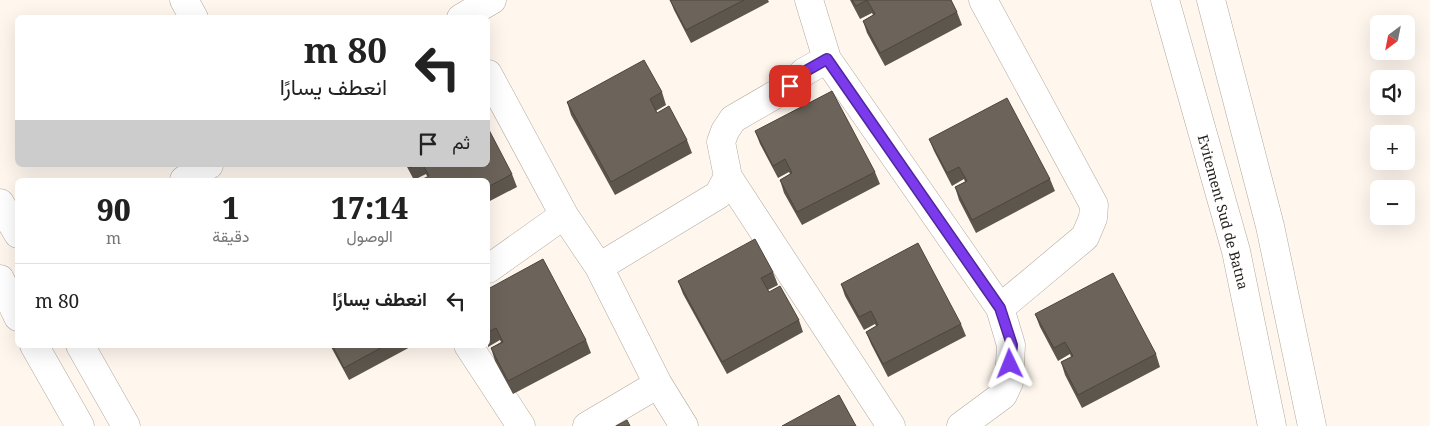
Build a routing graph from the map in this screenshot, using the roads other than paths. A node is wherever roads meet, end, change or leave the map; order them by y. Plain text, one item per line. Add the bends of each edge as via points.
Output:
1 (184, 0) edge
2 (446, 0) edge
3 (492, 0) edge
4 (809, 0) edge
5 (983, 0) edge
6 (1165, 0) edge
7 (1211, 0) edge
8 (192, 15) edge
9 (454, 15) edge
10 (466, 15) edge
11 (827, 59) junction
12 (490, 78) edge
13 (206, 167) edge
14 (728, 177) junction
15 (187, 178) edge
16 (0, 203) edge
17 (564, 215) junction
18 (15, 229) edge
19 (599, 267) junction
20 (490, 268) edge
21 (0, 279) edge
22 (1000, 308) junction
23 (12, 315) edge
24 (36, 348) edge
25 (82, 348) edge
26 (470, 348) edge
27 (658, 384) junction
28 (80, 426) edge
29 (126, 426) edge
30 (521, 426) edge
31 (587, 426) edge
32 (684, 426) edge
33 (890, 426) edge
34 (961, 426) edge
35 (1272, 426) edge
36 (1312, 426) edge

1 - 8 main road
2 - 9 main road
3 - 10 main road
4 - 11 main road
5 - 22 main road via 1094,205 1094,218 1085,237
6 - 35 main road, Evitement Sud de Batna via 1236,251
7 - 36 main road via 1270,226
11 - 14 main road via 804,72 790,86 733,119 721,142
11 - 22 main road
12 - 17 main road
13 - 15 main road
14 - 19 main road via 718,196
14 - 33 main road
16 - 18 main road
17 - 19 main road
17 - 20 main road
19 - 27 main road
21 - 23 main road
22 - 34 main road via 1012,345 1009,382 1003,395
24 - 28 main road
25 - 29 main road
26 - 30 main road
27 - 31 main road
27 - 32 main road

